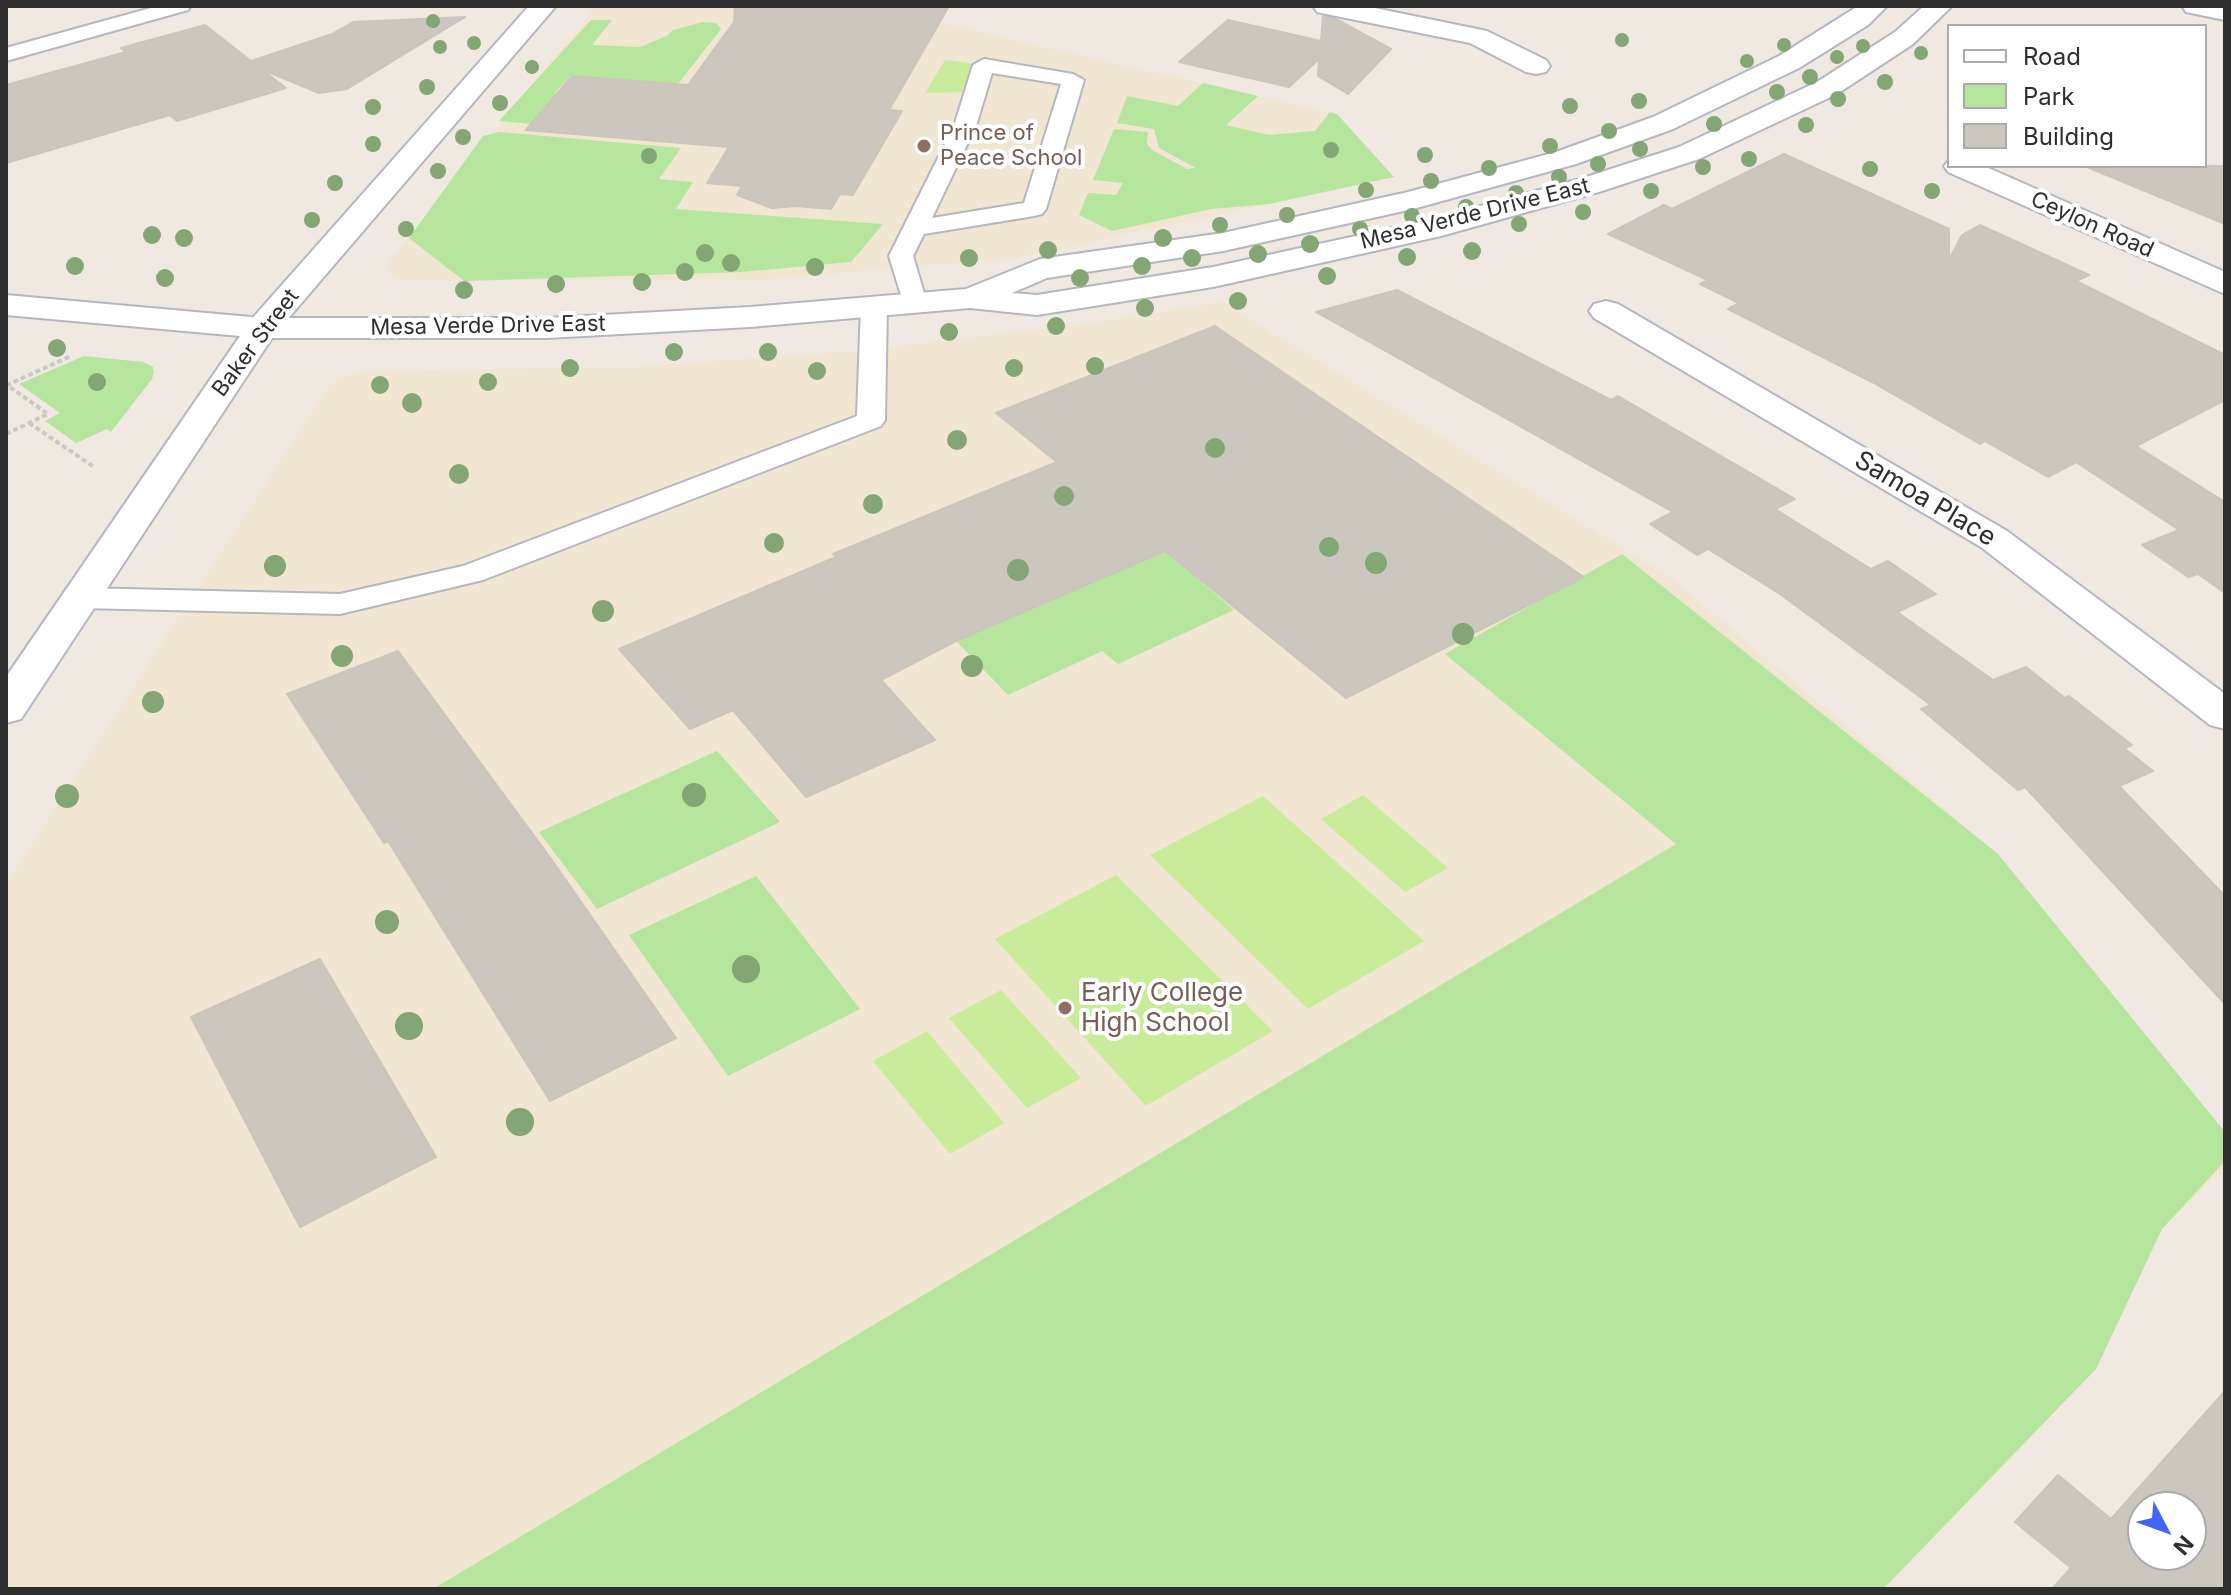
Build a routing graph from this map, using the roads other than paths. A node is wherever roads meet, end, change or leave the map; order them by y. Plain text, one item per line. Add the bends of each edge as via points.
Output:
1 (181, 6) edge
2 (543, 6) edge
3 (1326, 6) edge
4 (1874, 6) edge
5 (1939, 6) edge
6 (2195, 6) edge
7 (2225, 12) edge
8 (6, 55) edge
9 (1536, 66) dead end
10 (1965, 168) edge
11 (915, 228) junction
12 (2225, 284) edge
13 (970, 298) junction
14 (914, 303) junction
15 (6, 305) edge
16 (874, 306) junction
17 (1606, 311) dead end
18 (262, 328) junction
19 (81, 598) junction
20 (6, 709) edge
21 (2225, 715) edge

1 - 8 lane
2 - 18 street, Baker Street
3 - 9 street via 1478,37
4 - 13 street, Mesa Verde Drive East via 1789,62 1663,123 1566,158 1413,200 1223,242 1040,269
5 - 13 street, Mesa Verde Drive East via 1904,38 1827,88 1689,153 1591,185 1430,229 1213,277 1037,305
6 - 7 street
10 - 12 street, Ceylon Road
11 - 11 lane via 965,126 984,65 1073,80 1034,209
11 - 14 lane via 901,256
13 - 14 street, Mesa Verde Drive East
14 - 16 street, Mesa Verde Drive East
15 - 18 street, Mesa Verde Drive East
16 - 18 street, Mesa Verde Drive East via 547,328
16 - 19 lane via 871,420 472,573 340,604
17 - 21 street, Samoa Place via 1994,539
18 - 19 street, Baker Street
19 - 20 street, Baker Street

